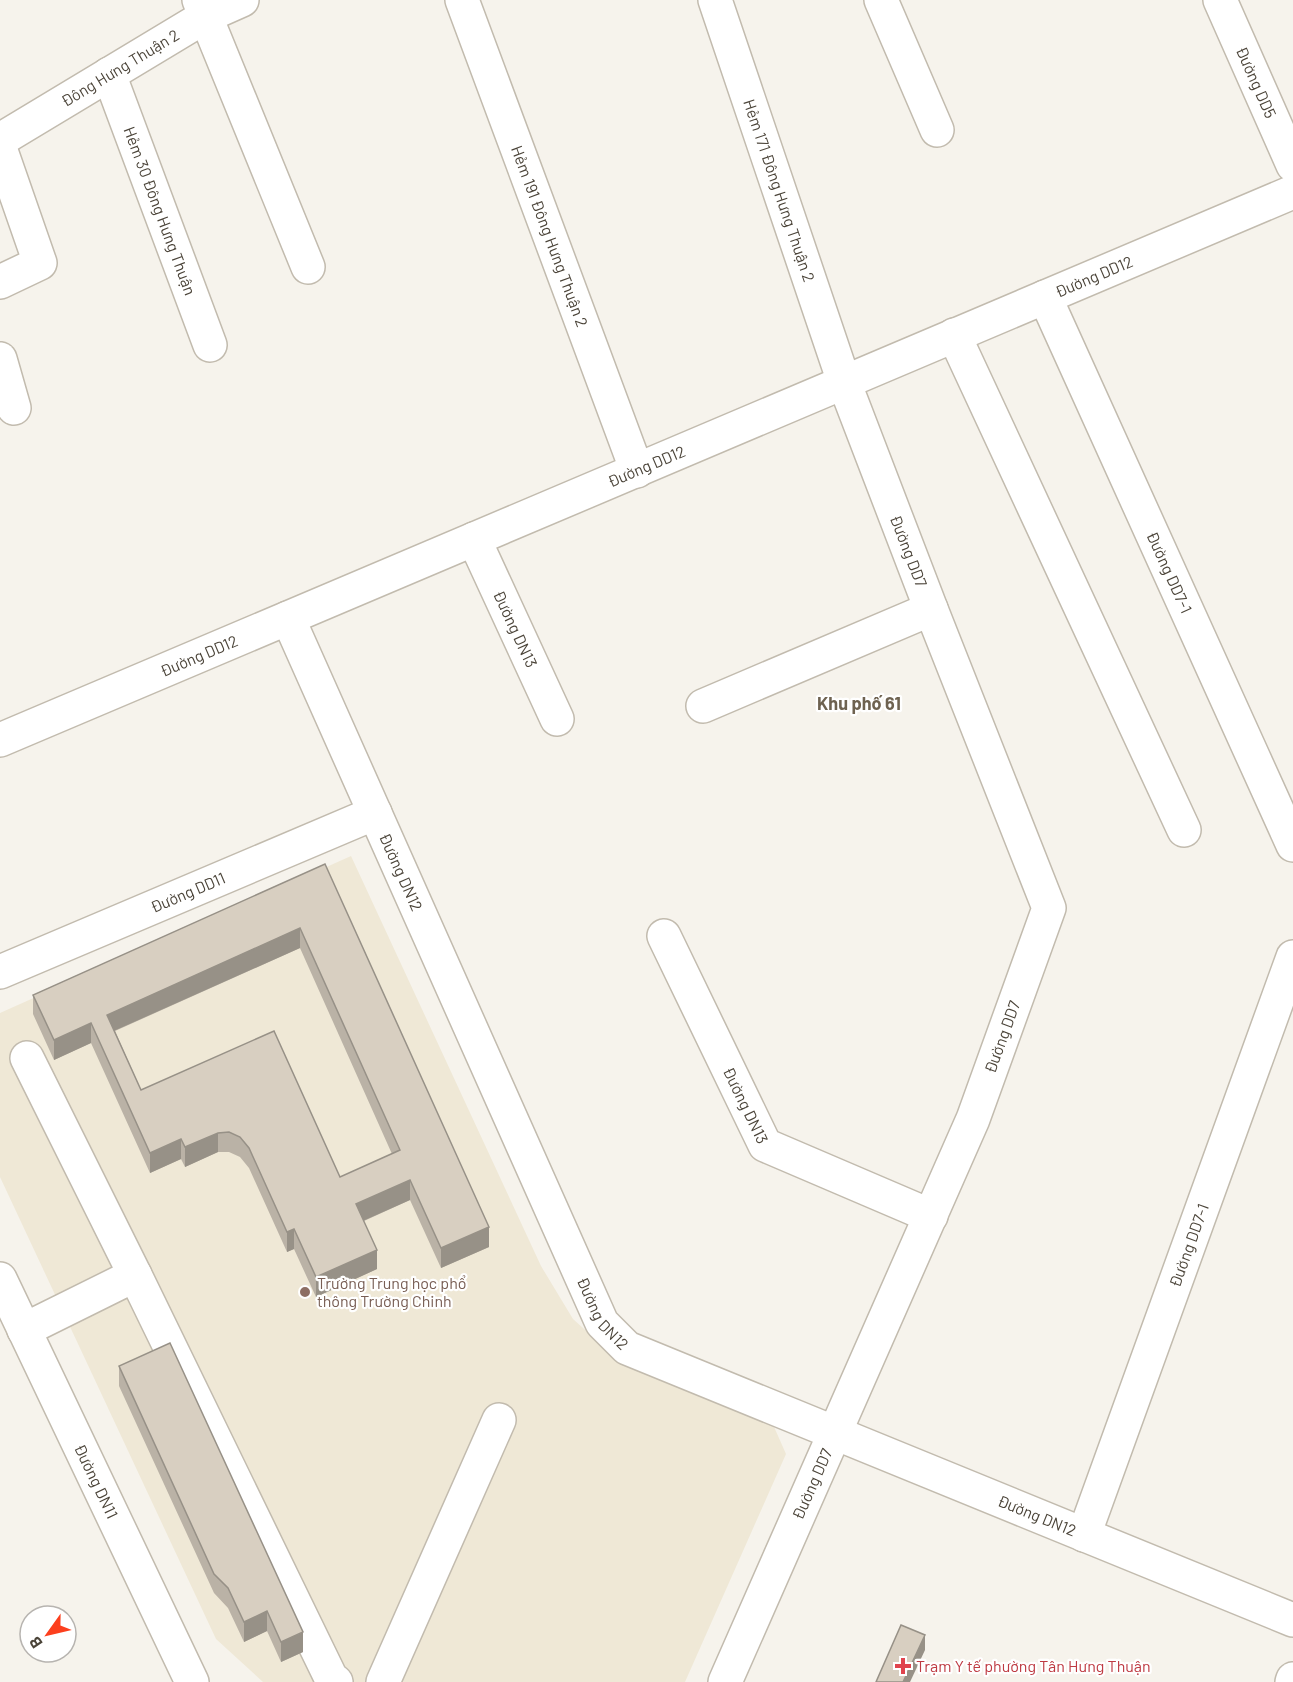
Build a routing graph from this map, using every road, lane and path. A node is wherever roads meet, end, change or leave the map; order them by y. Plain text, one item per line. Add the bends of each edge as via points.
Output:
1 (242, 0) edge
2 (462, 0) edge
3 (715, 0) edge
4 (881, 0) edge
5 (1220, 0) edge
6 (203, 8) edge
7 (110, 74) junction
8 (937, 130) dead end
9 (0, 140) edge
10 (0, 148) edge
11 (1293, 165) edge
12 (1293, 192) edge
13 (308, 267) dead end
14 (0, 282) edge
15 (1045, 297) junction
16 (954, 335) junction
17 (210, 345) dead end
18 (0, 359) edge
19 (844, 382) junction
20 (14, 408) dead end
21 (637, 471) junction
22 (474, 539) junction
23 (931, 609) junction
24 (288, 618) junction
25 (703, 706) dead end
26 (557, 719) dead end
27 (0, 740) edge
28 (375, 813) junction
29 (1184, 830) dead end
30 (1293, 845) edge
31 (664, 936) dead end
32 (1293, 957) edge
33 (0, 972) edge
34 (27, 1058) dead end
35 (931, 1216) junction
36 (135, 1275) junction
37 (0, 1279) edge
38 (24, 1330) junction
39 (499, 1420) dead end
40 (834, 1434) junction
41 (1084, 1535) junction
42 (1293, 1620) edge
43 (192, 1682) edge
44 (336, 1682) edge
45 (383, 1682) edge
46 (725, 1682) edge

1 - 6 street, Đông Hưng Thuận 2
2 - 21 street, Hẻm 191 Đông Hưng Thuận 2
3 - 19 street, Hẻm 171 Đông Hưng Thuận 2
4 - 8 street
5 - 11 street, Đường DD5
6 - 7 street, Đông Hưng Thuận 2
6 - 13 street
7 - 9 street, Đông Hưng Thuận 2
7 - 17 street, Hẻm 30 Đông Hưng Thuận
10 - 14 street via 40,262
12 - 15 street, Đường DD12
15 - 16 street, Đường DD12
15 - 30 street, Đường DD7-1
16 - 19 street, Đường DD12
16 - 29 street
18 - 20 street
19 - 21 street, Đường DD12
19 - 23 street, Đường DD7
21 - 22 street, Đường DD12
22 - 24 street, Đường DD12
22 - 26 street, Đường DN13
23 - 25 street
23 - 35 street, Đường DD7 via 1049,908 973,1119
24 - 27 street, Đường DD12
24 - 28 street, Đường DN12
28 - 33 street, Đường DD11
28 - 40 street, Đường DN12 via 602,1323 627,1348
31 - 35 street, Đường DN13 via 765,1145
32 - 41 street, Đường DD7-1
34 - 36 street
35 - 40 street, Đường DD7
36 - 38 street
36 - 44 street
37 - 38 street, Đường DN11
38 - 43 street, Đường DN11
39 - 45 street
40 - 41 street, Đường DN12
40 - 46 street, Đường DD7
41 - 42 street, Đường DN12

